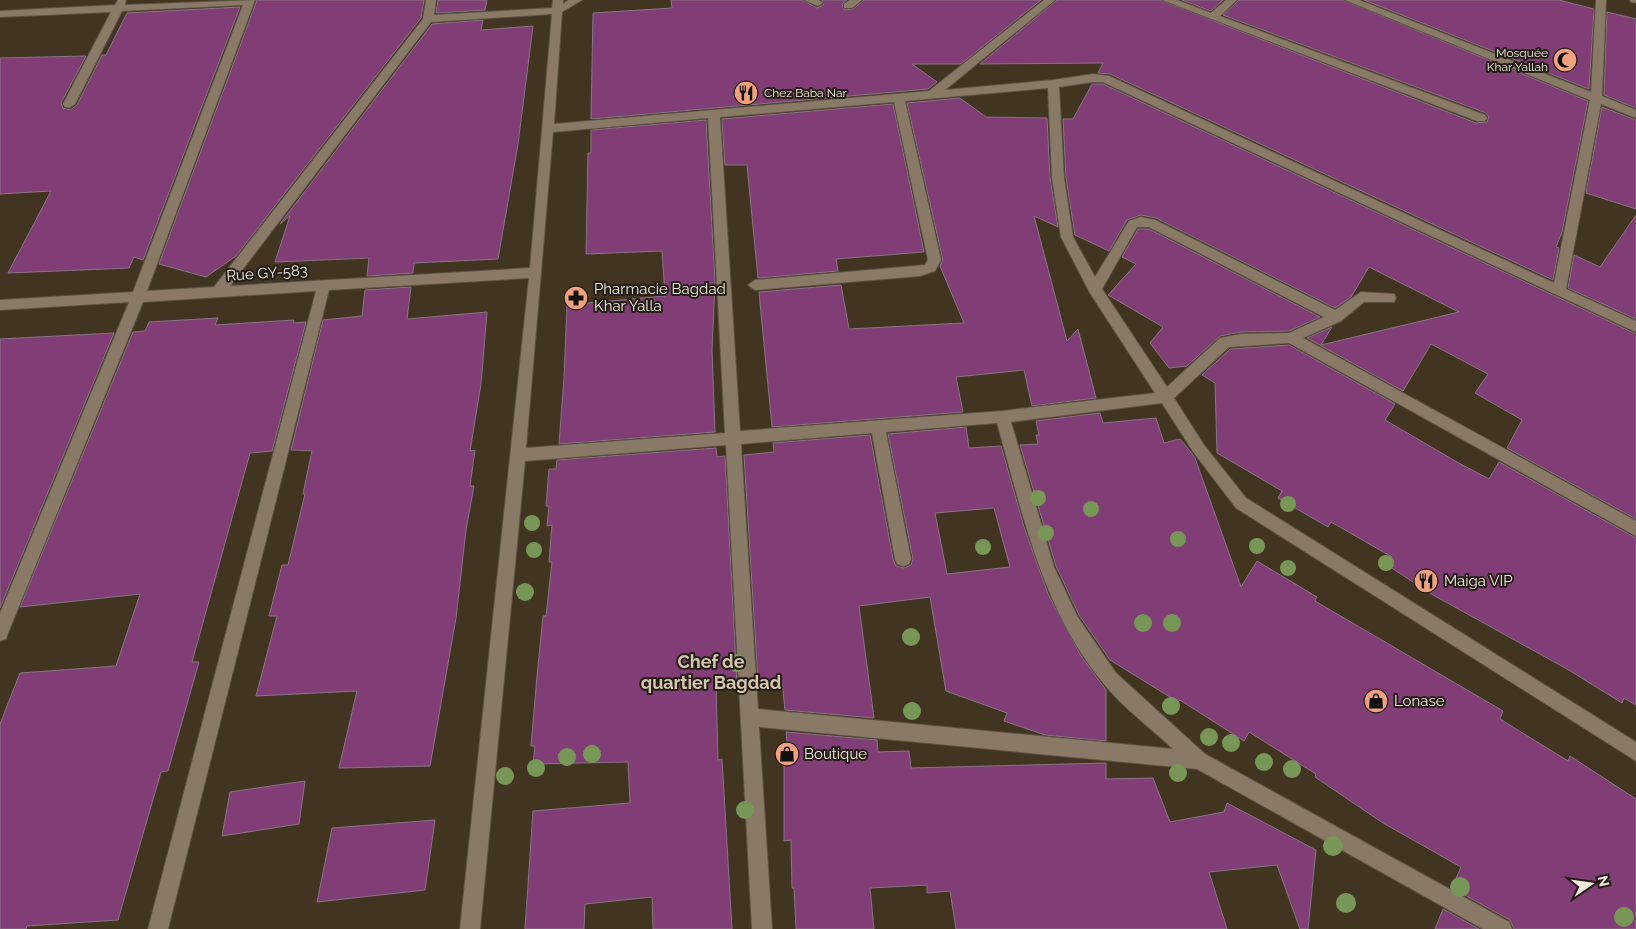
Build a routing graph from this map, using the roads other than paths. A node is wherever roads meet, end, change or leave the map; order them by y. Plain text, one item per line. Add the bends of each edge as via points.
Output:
1 (431, 0) edge
2 (577, 0) edge
3 (1050, 0) edge
4 (1167, 0) edge
5 (1232, 0) edge
6 (1350, 0) edge
7 (1601, 0) edge
8 (250, 1) edge
9 (121, 4) edge
10 (557, 6) edge
11 (0, 14) edge
12 (1213, 17) junction
13 (428, 20) junction
14 (1053, 84) junction
15 (932, 95) junction
16 (899, 98) junction
17 (1596, 98) junction
18 (69, 104) dead end
19 (714, 114) junction
20 (1636, 114) edge
21 (1481, 118) dead end
22 (546, 129) junction
23 (536, 272) junction
24 (755, 284) dead end
25 (324, 285) junction
26 (1095, 289) junction
27 (1559, 291) junction
28 (218, 292) junction
29 (138, 297) junction
30 (1389, 298) dead end
31 (0, 305) edge
32 (1336, 317) junction
33 (1636, 327) edge
34 (1291, 338) junction
35 (1166, 397) junction
36 (1002, 417) junction
37 (878, 428) junction
38 (734, 438) junction
39 (518, 455) junction
40 (1636, 529) edge
41 (903, 559) dead end
42 (0, 633) edge
43 (751, 717) junction
44 (1636, 752) edge
45 (1199, 760) junction
46 (1490, 926) edge
47 (158, 929) edge
48 (470, 929) edge
49 (762, 929) edge

1 - 13 street
2 - 10 street
3 - 15 street
4 - 12 street
5 - 12 street
6 - 17 street
7 - 17 street
8 - 9 street
8 - 29 street
9 - 11 street
9 - 18 street
10 - 13 street
10 - 22 street
12 - 21 street
13 - 28 street
14 - 15 street
14 - 26 street via 1061,210 1067,237
14 - 27 street via 1093,78 1105,80
15 - 16 street
16 - 19 street
16 - 24 street via 935,260 930,268
17 - 20 street
17 - 27 street
19 - 22 street
19 - 38 street
22 - 23 street
23 - 25 street, Rue GY-583
23 - 39 street
25 - 28 street, Rue GY-583
25 - 47 street
26 - 32 street via 1133,224 1151,223
26 - 35 street
27 - 33 street
28 - 29 street, Rue GY-583
29 - 31 street, Rue GY-583
29 - 42 street
30 - 32 street via 1361,297
32 - 34 street
34 - 35 street via 1241,338 1225,342
34 - 40 street
35 - 36 street
35 - 44 street via 1199,449 1242,503
36 - 37 street
36 - 45 street via 1046,567 1071,622 1110,679
37 - 38 street
37 - 41 street
38 - 39 street
38 - 43 street
39 - 48 street
43 - 45 street
43 - 49 street
45 - 46 street

